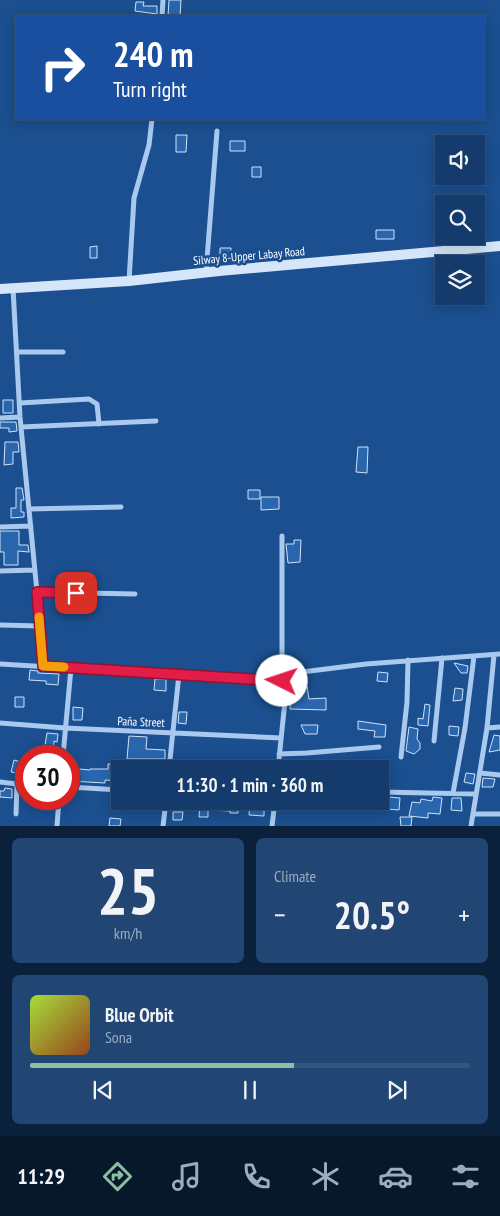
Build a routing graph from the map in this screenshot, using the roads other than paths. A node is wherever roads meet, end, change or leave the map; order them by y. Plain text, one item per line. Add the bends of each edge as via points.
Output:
1 (163, 0) edge
2 (162, 15) edge
3 (152, 120) edge
4 (217, 131) dead end
5 (500, 246) edge
6 (206, 272) junction
7 (129, 281) junction
8 (13, 288) junction
9 (0, 289) edge
10 (17, 352) junction
11 (63, 352) dead end
12 (20, 403) junction
13 (20, 417) junction
14 (0, 418) edge
15 (156, 421) dead end
16 (98, 424) junction
17 (21, 427) junction
18 (121, 507) dead end
19 (29, 509) junction
20 (31, 526) junction
21 (0, 527) edge
22 (282, 536) dead end
23 (35, 570) junction
24 (0, 571) edge
25 (37, 592) junction
26 (135, 594) dead end
27 (0, 626) edge
28 (40, 626) junction
29 (497, 654) edge
30 (474, 656) junction
31 (442, 658) junction
32 (408, 660) junction
33 (0, 664) edge
34 (43, 666) junction
35 (71, 668) junction
36 (179, 674) junction
37 (284, 681) junction
38 (0, 723) edge
39 (500, 727) edge
40 (65, 728) junction
41 (487, 728) junction
42 (172, 733) junction
43 (281, 738) junction
44 (434, 741) dead end
45 (64, 745) edge
46 (379, 747) dead end
47 (279, 754) junction
48 (401, 757) dead end
49 (170, 760) edge
50 (279, 760) edge
51 (480, 773) junction
52 (500, 775) edge
53 (0, 782) edge
54 (15, 784) edge
55 (80, 788) edge
56 (111, 790) edge
57 (389, 792) edge
58 (453, 793) junction
59 (476, 794) junction
60 (16, 810) edge
61 (58, 810) edge
62 (165, 810) edge
63 (274, 810) edge
64 (16, 814) dead end
65 (473, 814) junction
66 (500, 814) edge
67 (57, 826) edge
68 (163, 826) edge
69 (272, 826) edge
70 (471, 826) edge

1 - 2 street
3 - 7 street via 149,145 134,198
4 - 6 street
5 - 6 main road, Silway 8-Upper Labay Road
6 - 7 main road, Silway 8-Upper Labay Road
7 - 8 main road, Silway 8-Upper Labay Road
8 - 9 main road, Silway 8-Upper Labay Road
8 - 10 street
10 - 11 street
10 - 12 street
12 - 13 street
12 - 16 street via 89,399 97,404
13 - 14 street
13 - 17 street
15 - 16 street
16 - 17 street
17 - 19 street
18 - 19 street
19 - 20 street
20 - 21 street
20 - 23 street
22 - 37 street
23 - 24 street
23 - 25 street
25 - 26 street
25 - 28 street
27 - 28 street
28 - 34 street
29 - 30 street
29 - 41 street
30 - 31 street
30 - 58 street
31 - 32 street
31 - 44 street
32 - 37 street via 302,672
32 - 48 street
33 - 34 street
34 - 35 street
35 - 36 street
35 - 40 street
36 - 37 street
36 - 42 street
37 - 43 street
38 - 40 street, Paña Street
39 - 41 street
40 - 42 street, Paña Street
40 - 45 street
41 - 51 street
42 - 43 street, Paña Street
42 - 49 street
43 - 47 street
46 - 47 street
47 - 50 street
51 - 52 street
51 - 59 street
53 - 54 street
55 - 56 street
57 - 58 street
58 - 59 street
59 - 65 street
60 - 64 street
61 - 67 street
62 - 68 street
63 - 69 street
65 - 66 street
65 - 70 street

